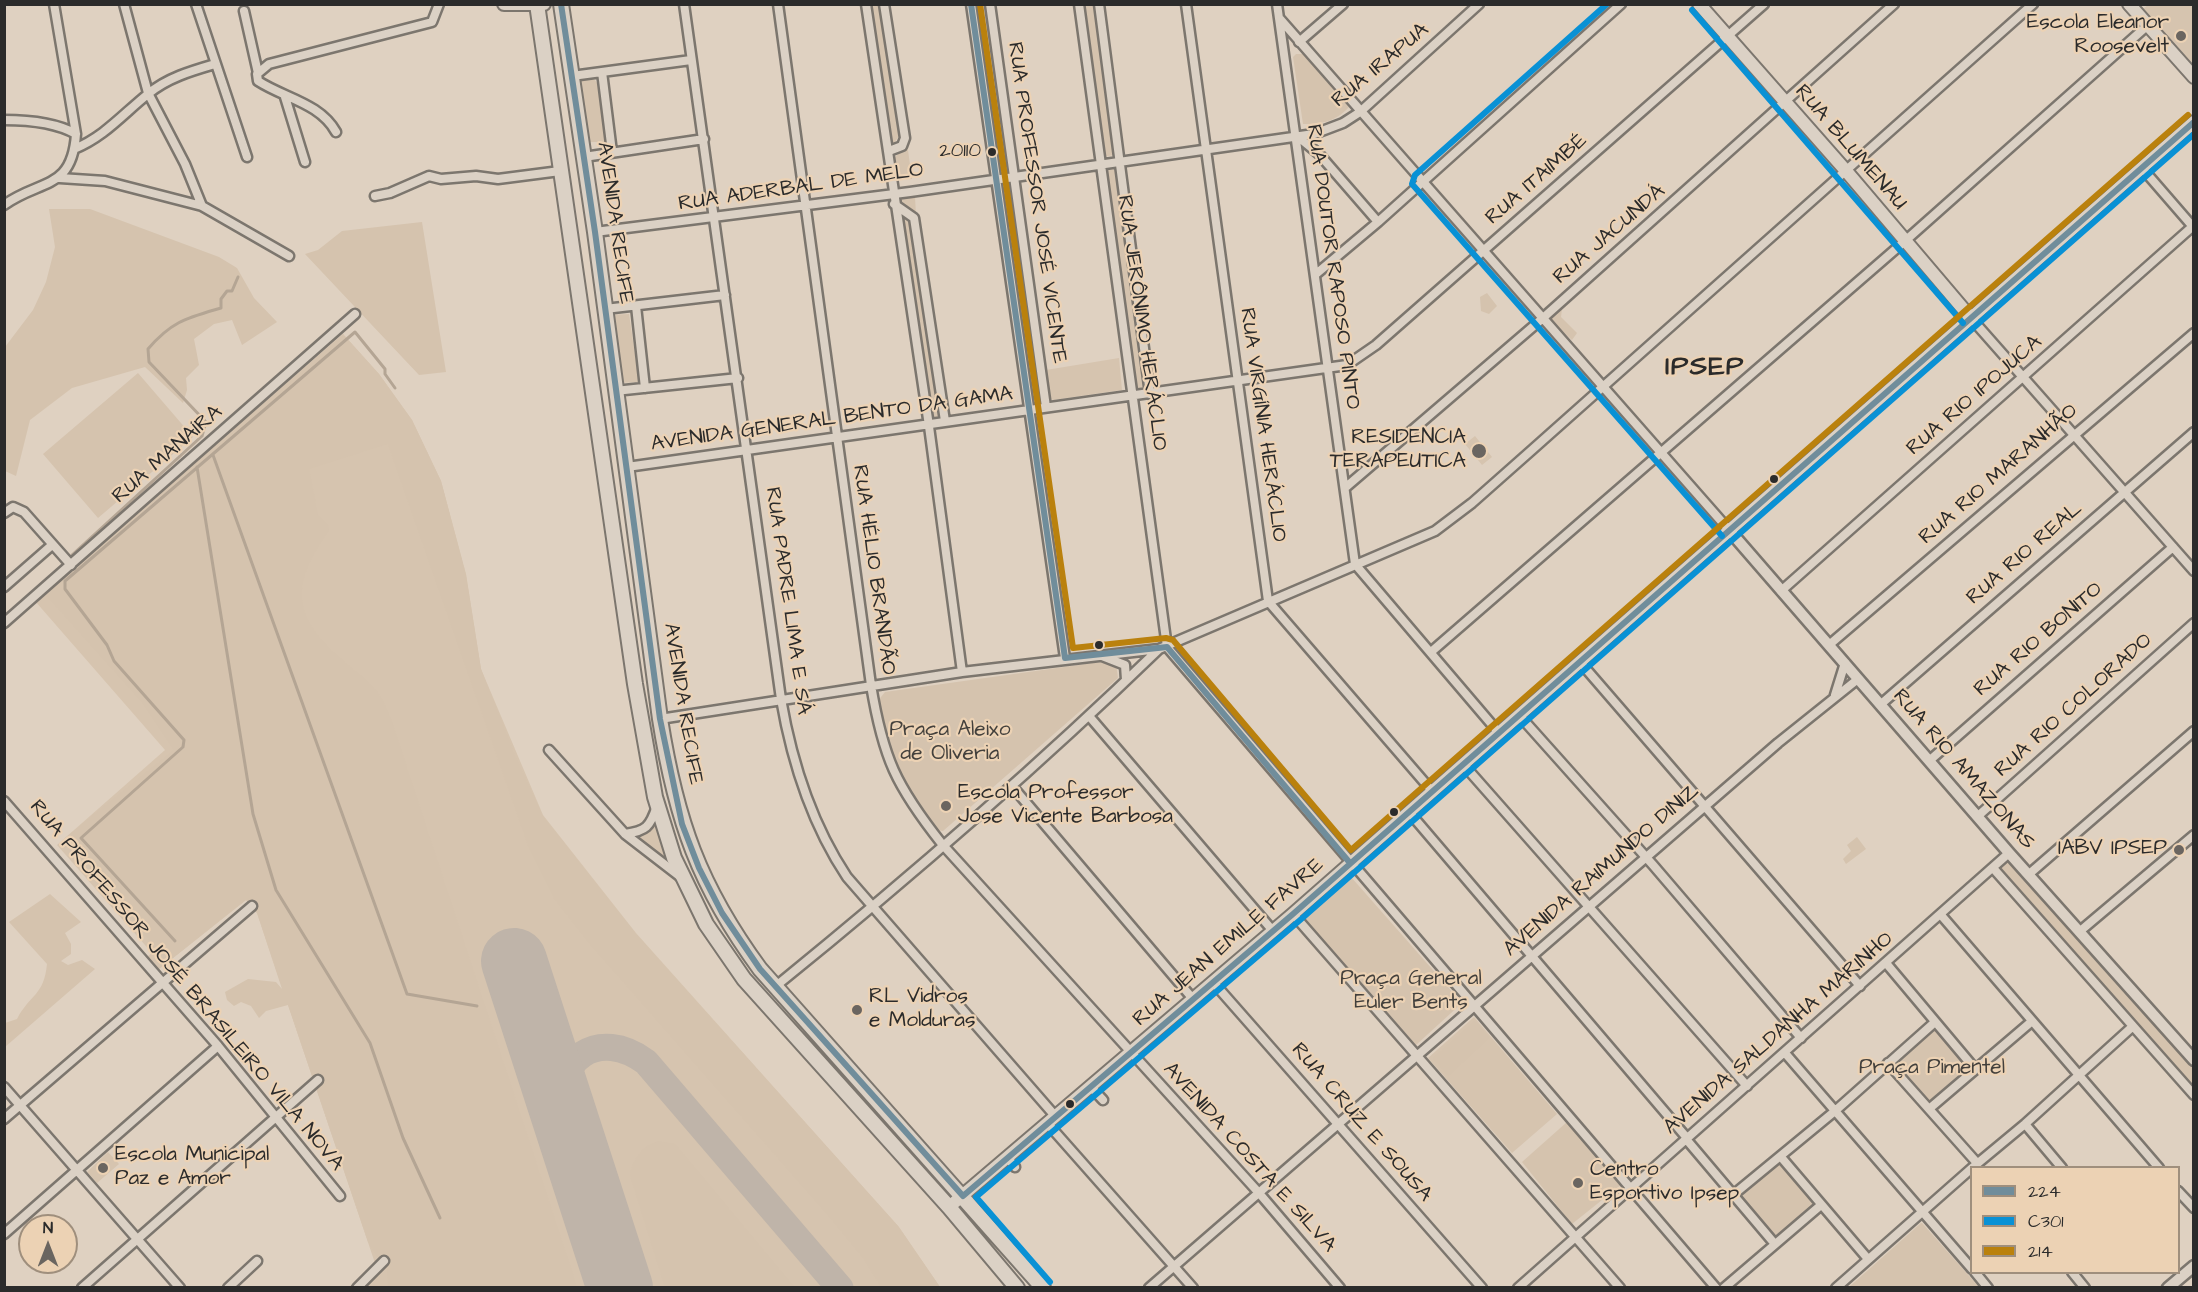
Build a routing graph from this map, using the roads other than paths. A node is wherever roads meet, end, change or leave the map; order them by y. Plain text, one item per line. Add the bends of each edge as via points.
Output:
1 (54, 4) edge
2 (124, 4) edge
3 (196, 4) edge
4 (439, 4) edge
5 (504, 4) edge
6 (561, 4) edge
7 (684, 4) edge
8 (778, 4) edge
9 (866, 4) edge
10 (884, 4) edge
11 (971, 4) edge
12 (990, 4) edge
13 (1079, 4) edge
14 (1099, 4) edge
15 (1186, 4) edge
16 (1277, 4) edge
17 (1343, 4) edge
18 (1621, 4) edge
19 (1699, 4) edge
20 (1764, 4) edge
21 (1894, 4) edge
22 (2033, 4) edge
23 (539, 5) edge
24 (1478, 5) edge
25 (2132, 5) edge
26 (244, 11) dead end
27 (1280, 19) junction
28 (2148, 25) junction
29 (1728, 38) junction
30 (1299, 42) junction
31 (691, 60) junction
32 (215, 64) junction
33 (602, 72) junction
34 (258, 73) junction
35 (572, 76) junction
36 (2193, 78) edge
37 (148, 93) junction
38 (285, 97) junction
39 (1784, 102) junction
40 (1360, 112) junction
41 (4, 120) edge
42 (2193, 122) edge
43 (336, 132) dead end
44 (76, 134) junction
45 (1297, 136) junction
46 (704, 139) junction
47 (74, 149) junction
48 (889, 151) junction
49 (612, 152) junction
50 (1207, 152) junction
51 (247, 157) dead end
52 (584, 157) junction
53 (305, 162) dead end
54 (1120, 164) junction
55 (1102, 166) junction
56 (2142, 168) junction
57 (560, 171) junction
58 (1847, 172) junction
59 (1015, 176) junction
60 (60, 178) junction
61 (996, 178) junction
62 (1421, 182) junction
63 (375, 196) dead end
64 (893, 199) junction
65 (4, 205) edge
66 (807, 206) junction
67 (202, 207) junction
68 (715, 218) junction
69 (1378, 222) junction
70 (2193, 227) edge
71 (595, 232) junction
72 (1905, 241) junction
73 (1483, 251) junction
74 (289, 256) dead end
75 (1316, 274) junction
76 (725, 295) junction
77 (636, 306) junction
78 (605, 309) junction
79 (355, 314) dead end
80 (1970, 317) junction
81 (1543, 318) junction
82 (2193, 333) edge
83 (1328, 370) junction
84 (2025, 376) junction
85 (738, 378) junction
86 (1238, 382) junction
87 (1603, 386) junction
88 (645, 388) junction
89 (615, 391) junction
90 (1150, 394) junction
91 (1132, 396) junction
92 (1046, 407) junction
93 (1029, 410) junction
94 (945, 421) junction
95 (928, 424) junction
96 (2193, 432) edge
97 (2074, 434) junction
98 (836, 437) junction
99 (748, 452) junction
100 (1661, 453) junction
101 (627, 467) junction
102 (1346, 487) junction
103 (2124, 491) junction
104 (4, 513) edge
105 (1729, 530) junction
106 (52, 545) junction
107 (2173, 547) junction
108 (1355, 564) junction
109 (71, 565) junction
110 (2193, 571) edge
111 (4, 586) edge
112 (1781, 591) junction
113 (1268, 602) junction
114 (4, 623) edge
115 (2193, 623) edge
116 (1829, 645) junction
117 (1163, 648) junction
118 (1431, 652) junction
119 (1098, 654) junction
120 (1065, 658) junction
121 (1580, 662) junction
122 (1845, 663) junction
123 (962, 672) junction
124 (1858, 679) junction
125 (1125, 682) junction
126 (871, 685) junction
127 (1834, 695) junction
128 (781, 699) junction
129 (1880, 705) junction
130 (1519, 715) junction
131 (1089, 716) junction
132 (660, 718) junction
133 (2193, 731) edge
134 (1499, 733) junction
135 (549, 750) dead end
136 (1929, 761) junction
137 (1463, 764) junction
138 (1012, 786) junction
139 (1432, 792) junction
140 (4, 801) edge
141 (657, 805) junction
142 (1704, 807) junction
143 (1409, 812) junction
144 (1978, 816) junction
145 (625, 834) junction
146 (2193, 835) edge
147 (942, 844) junction
148 (2009, 853) junction
149 (1646, 857) junction
150 (1350, 864) junction
151 (1993, 868) junction
152 (2028, 875) junction
153 (683, 879) junction
154 (252, 906) dead end
155 (872, 908) junction
156 (1588, 908) junction
157 (1293, 914) junction
158 (1941, 915) junction
159 (1273, 931) junction
160 (2079, 932) junction
161 (1531, 955) junction
162 (1886, 963) junction
163 (161, 982) junction
164 (1213, 982) junction
165 (776, 986) junction
166 (1860, 986) junction
167 (1193, 999) junction
168 (1473, 1006) junction
169 (1935, 1022) junction
170 (2031, 1022) junction
171 (2132, 1027) junction
172 (1801, 1038) junction
173 (218, 1046) junction
174 (1131, 1053) junction
175 (1785, 1053) junction
176 (1415, 1055) junction
177 (2193, 1060) edge
178 (1888, 1063) junction
179 (1975, 1069) junction
180 (2078, 1076) junction
181 (318, 1080) dead end
182 (1747, 1086) junction
183 (4, 1087) edge
184 (1091, 1087) junction
185 (2193, 1095) edge
186 (1103, 1100) dead end
187 (21, 1106) junction
188 (1929, 1109) junction
189 (1835, 1111) junction
190 (277, 1117) junction
191 (4, 1119) edge
192 (1052, 1120) junction
193 (1337, 1122) junction
194 (2025, 1124) junction
195 (1687, 1139) junction
196 (1781, 1157) junction
197 (1974, 1166) edge
198 (2061, 1166) edge
199 (2158, 1166) edge
200 (1970, 1169) edge
201 (76, 1170) junction
202 (1631, 1188) junction
203 (1259, 1193) junction
204 (2180, 1193) edge
205 (1733, 1195) junction
206 (340, 1196) dead end
207 (963, 1196) junction
208 (1821, 1205) junction
209 (949, 1207) junction
210 (2193, 1208) edge
211 (1922, 1211) junction
212 (4, 1234) edge
213 (1575, 1237) junction
214 (138, 1240) junction
215 (1774, 1244) junction
216 (1868, 1259) junction
217 (257, 1261) dead end
218 (384, 1261) dead end
219 (1174, 1265) junction
220 (1970, 1266) edge
221 (2193, 1266) edge
222 (1977, 1274) edge
223 (2074, 1274) edge
224 (82, 1287) edge
225 (180, 1287) edge
226 (228, 1287) edge
227 (357, 1287) edge
228 (1017, 1287) edge
229 (1043, 1287) edge
230 (1149, 1287) edge
231 (1193, 1287) edge
232 (1340, 1287) edge
233 (1482, 1287) edge
234 (1518, 1287) edge
235 (1620, 1287) edge
236 (1716, 1287) edge
237 (1724, 1287) edge
238 (1836, 1287) edge
239 (1988, 1287) edge
240 (2085, 1287) edge
241 (2168, 1287) edge

1 - 44 street
2 - 37 street
3 - 32 street
4 - 34 street via 432,22 269,64
5 - 23 main road
6 - 35 main road, AVENIDA RECIFE
7 - 31 street, RUA PADRE LIMA E SÁ
8 - 66 street, RUA HÉLIO BRANDÃO
9 - 48 street
10 - 48 street via 905,138 902,146
11 - 61 street, RUA PROFESSOR JOSÉ VICENTE
12 - 59 street, RUA PROFESSOR JOSÉ VICENTE
13 - 55 street, RUA JERÔNIMO HERÁCLIO
14 - 54 street, RUA JERÔNIMO HERÁCLIO
15 - 50 street, RUA VIRGÍNIA HERÁCLIO
16 - 27 street, RUA DOUTOR RAPOSO PINTO
17 - 30 street
18 - 62 street
19 - 29 main road, RUA BLUMENAU
20 - 29 street, RUA ITAIMBÉ
21 - 39 street, RUA JACUNDÁ
22 - 58 street
23 - 57 main road, AVENIDA RECIFE
24 - 40 street, RUA IRAPUA
25 - 28 main road
26 - 34 street
27 - 30 street
27 - 45 street, RUA DOUTOR RAPOSO PINTO
28 - 36 main road
28 - 72 street
29 - 39 main road, RUA BLUMENAU
29 - 73 street, RUA ITAIMBÉ
30 - 40 street
31 - 33 street
31 - 46 street, RUA PADRE LIMA E SÁ
32 - 37 street via 186,72
32 - 51 street
33 - 35 street
33 - 49 street
34 - 38 street via 258,81
35 - 52 main road, AVENIDA RECIFE
37 - 47 street via 106,132
37 - 67 street via 185,164
38 - 43 street via 324,114
38 - 53 street
39 - 58 main road, RUA BLUMENAU
39 - 81 street, RUA JACUNDÁ
40 - 45 street, RUA IRAPUA via 1343,123
40 - 62 street
41 - 44 street via 55,125
42 - 56 main road, RUA JEAN EMILE FAVRE
44 - 47 street
45 - 50 street, RUA ADERBAL DE MELO
45 - 69 street via 1319,154
45 - 75 street, RUA DOUTOR RAPOSO PINTO
46 - 49 street
46 - 68 street, RUA PADRE LIMA E SÁ
47 - 60 street
48 - 64 street
49 - 52 street
50 - 54 street, RUA ADERBAL DE MELO
50 - 86 street, RUA VIRGÍNIA HERÁCLIO
52 - 71 main road, AVENIDA RECIFE
54 - 55 street, RUA ADERBAL DE MELO
54 - 90 street, RUA JERÔNIMO HERÁCLIO
55 - 59 street, RUA ADERBAL DE MELO
55 - 91 street, RUA JERÔNIMO HERÁCLIO
56 - 70 street
56 - 80 main road, RUA JEAN EMILE FAVRE
57 - 63 street via 498,179 429,176
57 - 141 main road, AVENIDA RECIFE via 629,643
58 - 72 main road, RUA BLUMENAU
58 - 87 street
59 - 61 street, RUA ADERBAL DE MELO
59 - 92 street, RUA PROFESSOR JOSÉ VICENTE
60 - 65 street
60 - 67 street via 105,181
61 - 64 street, RUA ADERBAL DE MELO
61 - 93 street, RUA PROFESSOR JOSÉ VICENTE
62 - 69 street
62 - 73 street
64 - 66 street, RUA ADERBAL DE MELO
64 - 94 street via 914,218
64 - 95 street
66 - 68 street, RUA ADERBAL DE MELO
66 - 98 street, RUA HÉLIO BRANDÃO
67 - 74 street
68 - 71 street, RUA ADERBAL DE MELO
68 - 76 street, RUA PADRE LIMA E SÁ
69 - 75 street
70 - 84 street, RUA RIO IPOJUCA
71 - 78 main road, AVENIDA RECIFE
72 - 80 main road, RUA BLUMENAU via 1933,279
72 - 100 street
73 - 81 street
73 - 83 street, RUA ITAIMBÉ via 1360,357 1347,366
75 - 83 street, RUA DOUTOR RAPOSO PINTO
76 - 77 street
76 - 85 street, RUA PADRE LIMA E SÁ
77 - 78 street
77 - 88 street
78 - 89 main road, AVENIDA RECIFE
79 - 109 street, RUA MANAÍRA
80 - 84 street
80 - 105 main road, RUA JEAN EMILE FAVRE
81 - 87 street
81 - 102 street, RUA JACUNDÁ
82 - 97 street, RUA RIO MARANHÃO
83 - 86 street, AVENIDA GENERAL BENTO DA GAMA
83 - 102 street, RUA DOUTOR RAPOSO PINTO
84 - 97 street
84 - 112 street, RUA RIO IPOJUCA
85 - 88 street
85 - 99 street, RUA PADRE LIMA E SÁ
86 - 90 street, AVENIDA GENERAL BENTO DA GAMA
86 - 113 street, RUA VIRGÍNIA HERÁCLIO
87 - 100 street
87 - 108 street via 1454,518 1435,531
88 - 89 street
89 - 101 main road, AVENIDA RECIFE
90 - 91 street, AVENIDA GENERAL BENTO DA GAMA
91 - 92 street, AVENIDA GENERAL BENTO DA GAMA
91 - 117 street, RUA JERÔNIMO HERÁCLIO
92 - 93 street, AVENIDA GENERAL BENTO DA GAMA
93 - 94 street, AVENIDA GENERAL BENTO DA GAMA
93 - 120 street, RUA PROFESSOR JOSÉ VICENTE
94 - 95 street, AVENIDA GENERAL BENTO DA GAMA
95 - 98 street, AVENIDA GENERAL BENTO DA GAMA
95 - 123 street
96 - 103 street, RUA RIO REAL
97 - 103 street
97 - 116 street, RUA RIO MARANHÃO
98 - 99 street, AVENIDA GENERAL BENTO DA GAMA
98 - 126 street, RUA HÉLIO BRANDÃO
99 - 101 street, AVENIDA GENERAL BENTO DA GAMA
99 - 128 street, RUA PADRE LIMA E SÁ
100 - 105 street
100 - 118 street
101 - 132 main road, AVENIDA RECIFE
102 - 108 street, RUA DOUTOR RAPOSO PINTO
103 - 107 street
103 - 129 street, RUA RIO REAL
104 - 106 street via 13,507 24,512
105 - 112 street, RUA RIO AMAZONAS
105 - 121 main road, RUA JEAN EMILE FAVRE
106 - 109 street
106 - 111 street
107 - 110 street
107 - 136 street, RUA RIO BONITO
108 - 113 street
108 - 118 street
109 - 114 street, RUA MANAÍRA
112 - 116 street, RUA RIO AMAZONAS
113 - 117 street
113 - 139 street
115 - 144 street, RUA RIO COLORADO
116 - 122 street, RUA RIO AMAZONAS
117 - 119 street
117 - 125 street
117 - 150 street
118 - 134 street
119 - 120 street
119 - 125 street via 1125,665
120 - 123 street
121 - 130 main road, RUA JEAN EMILE FAVRE
121 - 142 street
122 - 124 street, RUA RIO AMAZONAS
122 - 127 street
123 - 126 street
124 - 127 street, AVENIDA RAIMUNDO DINIZ
124 - 129 street, RUA RIO AMAZONAS
125 - 131 street
126 - 128 street
126 - 147 street, RUA HÉLIO BRANDÃO via 878,729 892,772 910,804
127 - 142 street, AVENIDA RAIMUNDO DINIZ
128 - 132 street
128 - 155 street, RUA PADRE LIMA E SÁ via 793,758 827,848
129 - 136 street, RUA RIO AMAZONAS
130 - 134 main road, RUA JEAN EMILE FAVRE
130 - 149 street
131 - 138 street
131 - 159 street
132 - 165 main road, AVENIDA RECIFE via 682,824 699,868 722,913
133 - 152 street
134 - 137 main road, RUA JEAN EMILE FAVRE
135 - 145 street
136 - 144 street, RUA RIO AMAZONAS
137 - 139 main road, RUA JEAN EMILE FAVRE
137 - 156 street
138 - 147 street
138 - 167 street
139 - 143 main road, RUA JEAN EMILE FAVRE
140 - 163 street, RUA PROFESSOR JOSÉ BRASILEIRO VILA NOVA
141 - 145 street via 649,827
141 - 153 main road, AVENIDA RECIFE
142 - 149 street, AVENIDA RAIMUNDO DINIZ
142 - 166 street
143 - 150 main road, RUA JEAN EMILE FAVRE
143 - 161 street
144 - 148 street, RUA RIO AMAZONAS
145 - 153 street
146 - 160 street
147 - 155 street
147 - 174 street, RUA HÉLIO BRANDÃO
148 - 151 street, AVENIDA SALDANHA MARINHO
148 - 152 street, RUA RIO AMAZONAS
149 - 156 street, AVENIDA RAIMUNDO DINIZ
149 - 172 street
150 - 157 main road, RUA JEAN EMILE FAVRE
150 - 168 street
151 - 158 street, AVENIDA SALDANHA MARINHO
151 - 171 street, RUA RIO AMAZONAS
152 - 160 street, RUA RIO AMAZONAS
153 - 209 main road, AVENIDA RECIFE via 706,924 744,979
154 - 163 street
155 - 165 street
155 - 192 street, RUA PADRE LIMA E SÁ
156 - 161 street, AVENIDA RAIMUNDO DINIZ
156 - 182 street
157 - 159 main road, RUA JEAN EMILE FAVRE
157 - 176 street
158 - 162 street, AVENIDA SALDANHA MARINHO
158 - 170 street
159 - 164 main road, RUA JEAN EMILE FAVRE
160 - 177 street, RUA RIO AMAZONAS
161 - 168 street, AVENIDA RAIMUNDO DINIZ
161 - 195 street
162 - 166 street, AVENIDA SALDANHA MARINHO
162 - 169 street
163 - 173 street, RUA PROFESSOR JOSÉ BRASILEIRO VILA NOVA
163 - 187 street
164 - 167 main road, RUA JEAN EMILE FAVRE
164 - 193 street, RUA CRUZ E SOUSA
165 - 207 main road, AVENIDA RECIFE
166 - 172 street, AVENIDA SALDANHA MARINHO
167 - 174 main road, RUA JEAN EMILE FAVRE
168 - 176 street, AVENIDA RAIMUNDO DINIZ
168 - 202 street
169 - 178 street
169 - 179 street
170 - 179 street
170 - 180 street
171 - 180 street
171 - 185 street, RUA RIO AMAZONAS
172 - 175 street, AVENIDA SALDANHA MARINHO
173 - 190 street, RUA PROFESSOR JOSÉ BRASILEIRO VILA NOVA
173 - 201 street
174 - 184 main road, RUA JEAN EMILE FAVRE
174 - 203 street, AVENIDA COSTA E SILVA
175 - 182 street, AVENIDA SALDANHA MARINHO
175 - 189 street
176 - 193 street, AVENIDA RAIMUNDO DINIZ
176 - 213 street
178 - 188 street
178 - 189 street
179 - 188 street
180 - 194 street
180 - 199 street
181 - 190 street
182 - 195 street, AVENIDA SALDANHA MARINHO
183 - 187 street
184 - 186 street
184 - 192 main road, RUA JEAN EMILE FAVRE
187 - 191 street
187 - 201 street
188 - 197 street
189 - 196 street
189 - 211 street
190 - 206 street, RUA PROFESSOR JOSÉ BRASILEIRO VILA NOVA
190 - 214 street
192 - 207 main road, RUA JEAN EMILE FAVRE via 1012,1162
192 - 219 street, RUA PADRE LIMA E SÁ
193 - 203 street, AVENIDA RAIMUNDO DINIZ
193 - 233 street, RUA CRUZ E SOUSA
194 - 197 street
194 - 198 street
195 - 202 street, AVENIDA SALDANHA MARINHO
195 - 205 street
196 - 205 street
196 - 208 street
200 - 211 street
201 - 212 street
201 - 214 street
202 - 213 street, AVENIDA SALDANHA MARINHO
202 - 236 street
203 - 219 street, AVENIDA RAIMUNDO DINIZ
203 - 232 street, AVENIDA COSTA E SILVA
204 - 210 street
205 - 215 street
207 - 209 main road, RUA JEAN EMILE FAVRE
207 - 229 main road, AVENIDA RECIFE
208 - 215 street
208 - 216 street
209 - 228 main road, AVENIDA RECIFE
211 - 216 street
211 - 220 street
213 - 234 street, AVENIDA SALDANHA MARINHO via 1532,1270
213 - 235 street
214 - 224 street
214 - 225 street
215 - 237 street
216 - 238 street
217 - 226 street
218 - 227 street
219 - 230 street, AVENIDA RAIMUNDO DINIZ
219 - 231 street, RUA PADRE LIMA E SÁ
221 - 241 street
222 - 239 street
223 - 240 street

